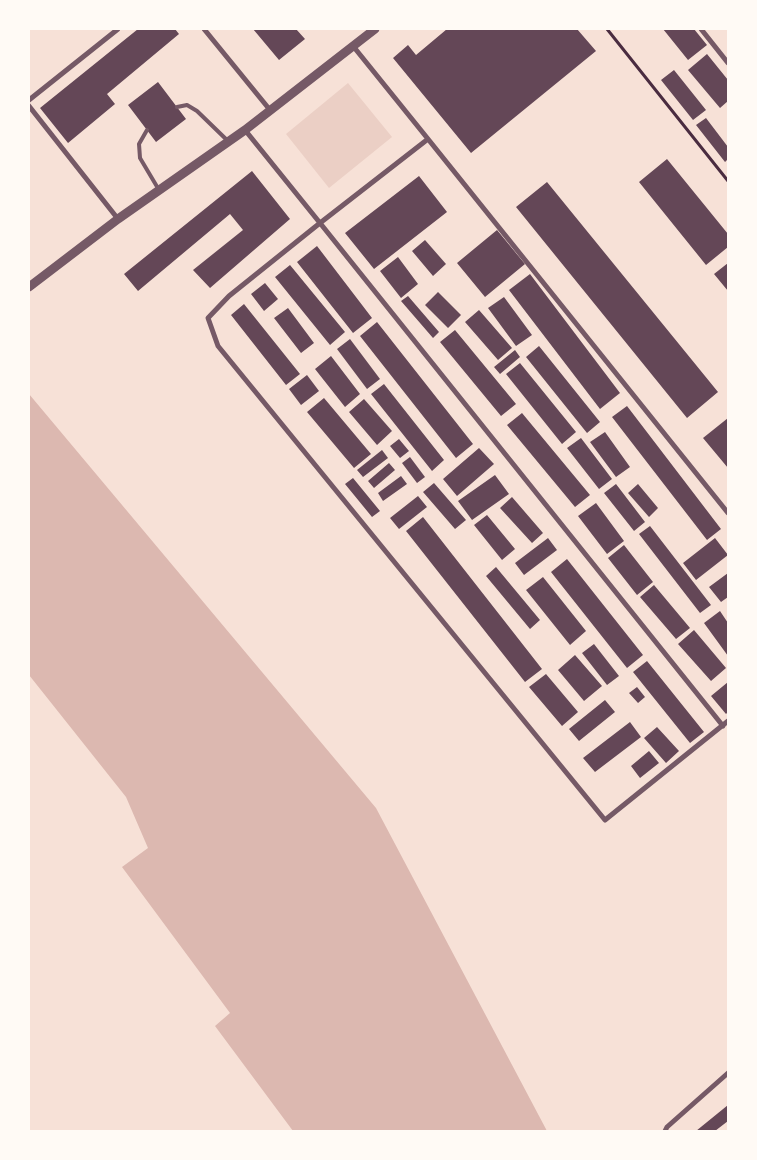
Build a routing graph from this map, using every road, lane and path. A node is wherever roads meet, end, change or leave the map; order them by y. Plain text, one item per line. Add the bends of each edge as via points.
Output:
1 (118, 29) edge
2 (204, 29) edge
3 (375, 29) edge
4 (607, 29) edge
5 (701, 29) edge
6 (353, 46) junction
7 (728, 63) edge
8 (29, 100) edge
9 (29, 106) edge
10 (177, 107) dead end
11 (270, 110) junction
12 (147, 130) dead end
13 (246, 130) junction
14 (428, 139) junction
15 (228, 142) junction
16 (728, 180) edge
17 (159, 190) junction
18 (118, 219) junction
19 (320, 223) junction
20 (29, 287) edge
21 (728, 513) edge
22 (728, 721) edge
23 (723, 726) junction
24 (728, 1074) edge
25 (665, 1131) edge

1 - 8 street
2 - 11 street
3 - 6 street
4 - 16 path
5 - 7 street
6 - 11 street
6 - 14 street
9 - 18 street
10 - 15 lane via 187,104 197,110
11 - 13 street
12 - 17 lane via 139,144 140,158
13 - 15 street
13 - 19 street
14 - 19 street
14 - 21 street
15 - 17 street
17 - 18 street
18 - 20 street
19 - 23 street
19 - 23 street via 229,296 208,318 218,346 605,820
22 - 23 street
24 - 25 street

